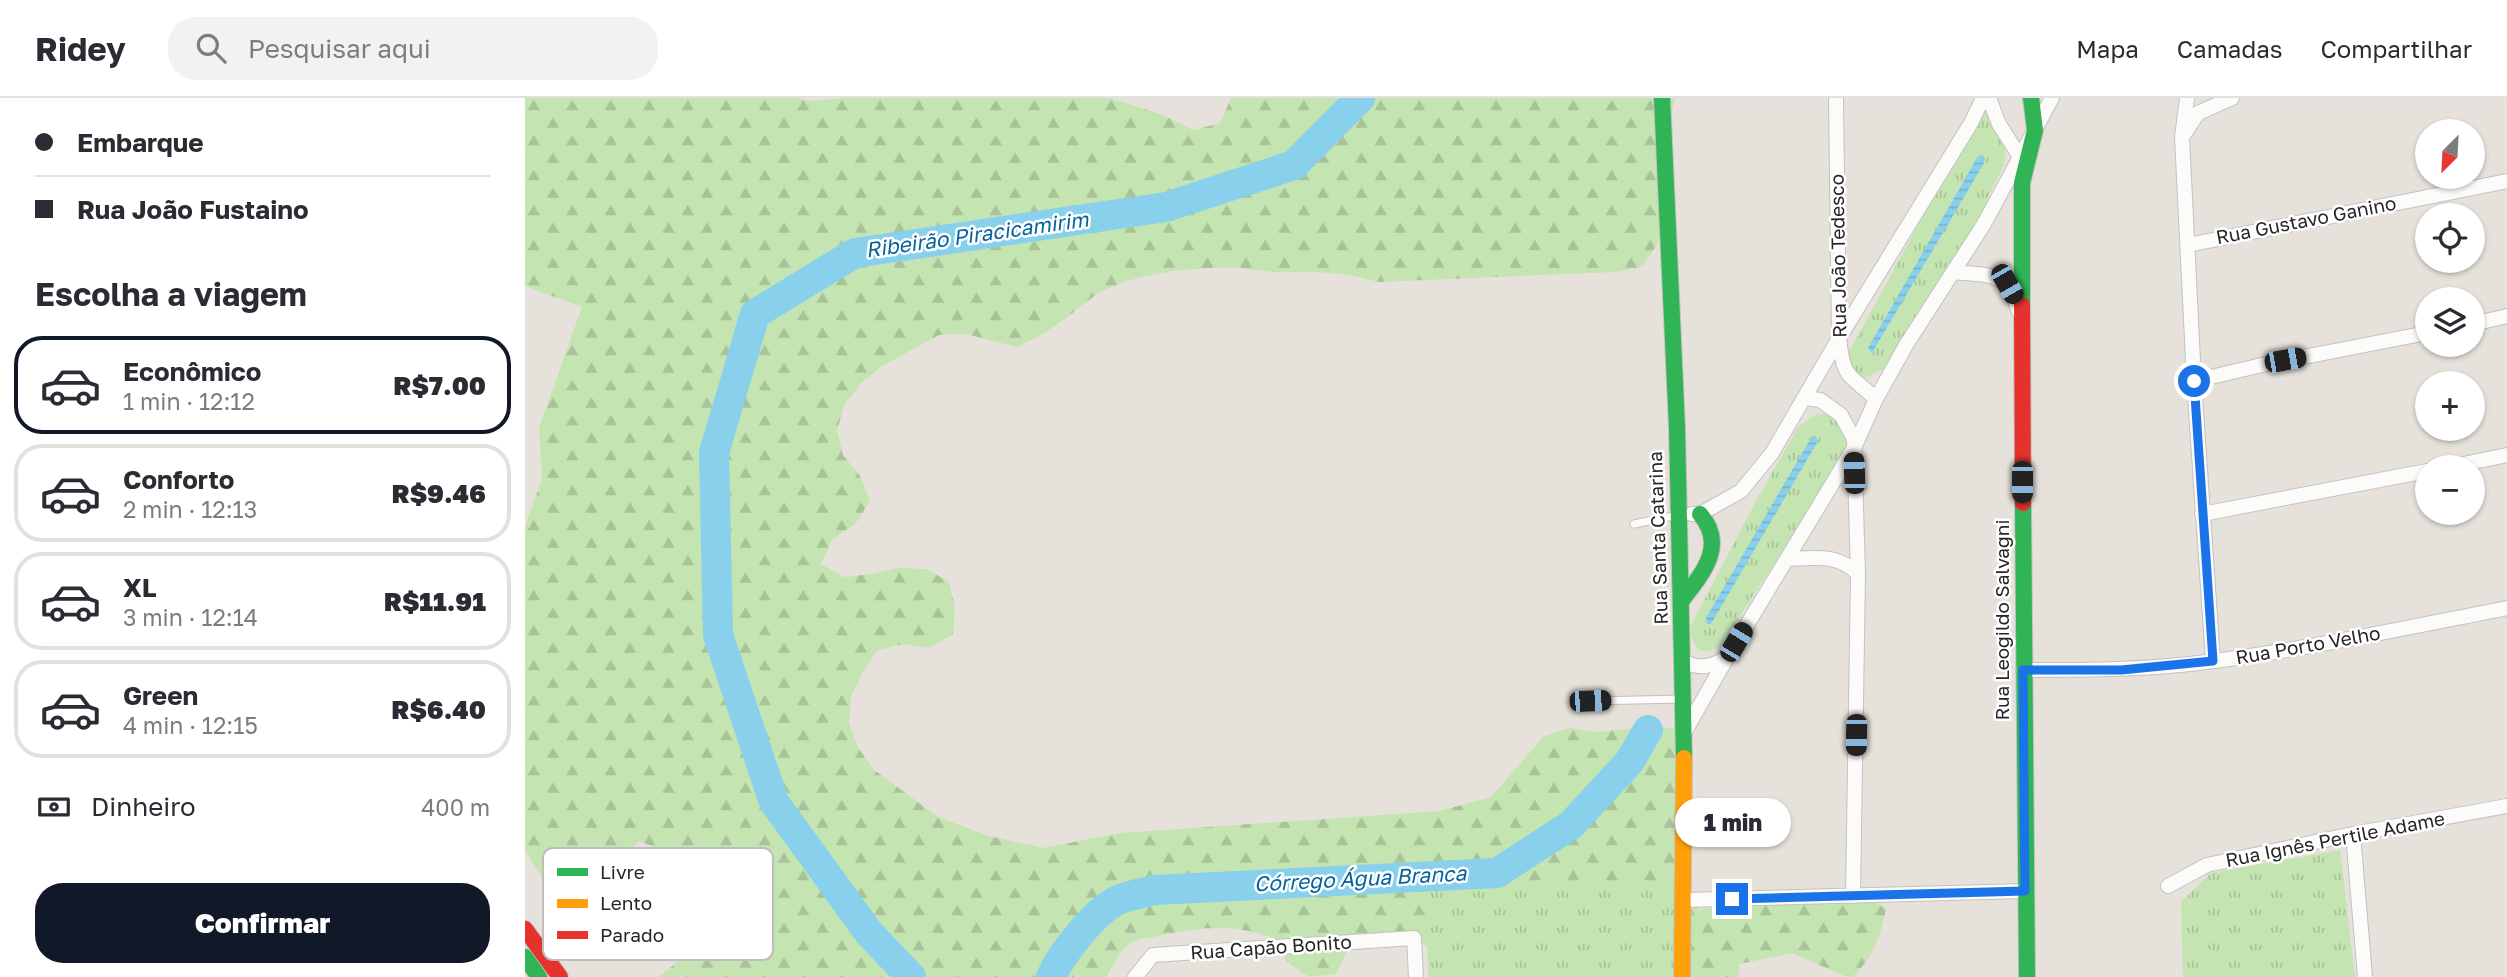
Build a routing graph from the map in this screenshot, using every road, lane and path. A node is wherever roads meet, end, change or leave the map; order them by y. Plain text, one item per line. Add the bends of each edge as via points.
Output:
1 (1662, 98) edge
2 (1836, 98) edge
3 (1983, 98) edge
4 (1989, 98) edge
5 (2031, 98) edge
6 (2052, 98) edge
7 (2187, 98) edge
8 (2232, 98) edge
9 (2035, 130) junction
10 (2182, 137) junction
11 (2020, 157) junction
12 (2507, 181) edge
13 (2188, 245) junction
14 (1953, 272) junction
15 (2507, 316) edge
16 (2022, 321) junction
17 (2485, 321) edge
18 (2415, 335) edge
19 (1839, 338) junction
20 (2194, 381) junction
21 (1805, 398) junction
22 (1876, 399) junction
23 (1854, 448) junction
24 (2507, 455) edge
25 (2485, 460) edge
26 (2415, 473) edge
27 (1678, 514) junction
28 (1700, 514) junction
29 (2202, 514) junction
30 (1634, 523) dead end
31 (1787, 559) junction
32 (1858, 573) junction
33 (1682, 600) junction
34 (2507, 608) edge
35 (1728, 656) junction
36 (1683, 661) junction
37 (2213, 661) junction
38 (2023, 670) junction
39 (1683, 698) junction
40 (1590, 701) dead end
41 (1684, 734) junction
42 (2507, 806) edge
43 (2353, 834) junction
44 (2168, 886) dead end
45 (2025, 891) junction
46 (1853, 896) junction
47 (1683, 900) junction
48 (525, 929) edge
49 (543, 954) edge
50 (525, 957) edge
51 (548, 960) edge
52 (1136, 975) edge
53 (539, 977) edge
54 (560, 977) edge
55 (1416, 977) edge
56 (1682, 977) edge
57 (2027, 977) edge
58 (2365, 977) edge

1 - 27 street, Rua Santa Catarina
2 - 19 street, Rua João Tedesco
3 - 19 street
4 - 11 street
5 - 9 street, Rua Leogildo Salvagni
6 - 9 street
7 - 10 street
8 - 10 street via 2198,113
9 - 11 street
9 - 16 street, Rua Leogildo Salvagni via 2022,183
10 - 13 street
11 - 14 street
12 - 13 street, Rua Gustavo Ganino
13 - 20 street
14 - 16 street via 1994,276 2007,284
14 - 22 street
15 - 17 street
16 - 38 street, Rua Leogildo Salvagni
18 - 20 street
19 - 21 street
19 - 22 street, Rua João Tedesco via 1846,373
20 - 29 street
21 - 23 street via 1820,400 1841,415
21 - 28 street via 1772,453 1741,491
22 - 23 street
23 - 31 street
23 - 32 street
24 - 25 street
26 - 29 street
27 - 28 street
27 - 30 lane
27 - 33 street, Rua Santa Catarina
28 - 33 street via 1712,531 1711,556
29 - 37 street
31 - 32 street via 1832,559
31 - 35 street
32 - 46 street
33 - 36 street, Rua Santa Catarina
34 - 37 street, Rua Porto Velho
35 - 36 street via 1707,666
35 - 41 street
36 - 39 street, Rua Santa Catarina
37 - 38 street, Rua Porto Velho via 2121,670
38 - 45 street, Rua Leogildo Salvagni
39 - 40 lane
39 - 41 street, Rua Santa Catarina
41 - 47 street, Rua Santa Catarina
42 - 43 street, Rua Ignês Pertile Adame
43 - 44 street, Rua Ignês Pertile Adame via 2207,865
43 - 58 street
45 - 46 street
45 - 57 street, Rua Leogildo Salvagni
46 - 47 street
47 - 56 street, Rua Santa Catarina
48 - 49 street
50 - 53 street
51 - 54 street
52 - 55 street, Rua Capão Bonito via 1153,954 1414,938

